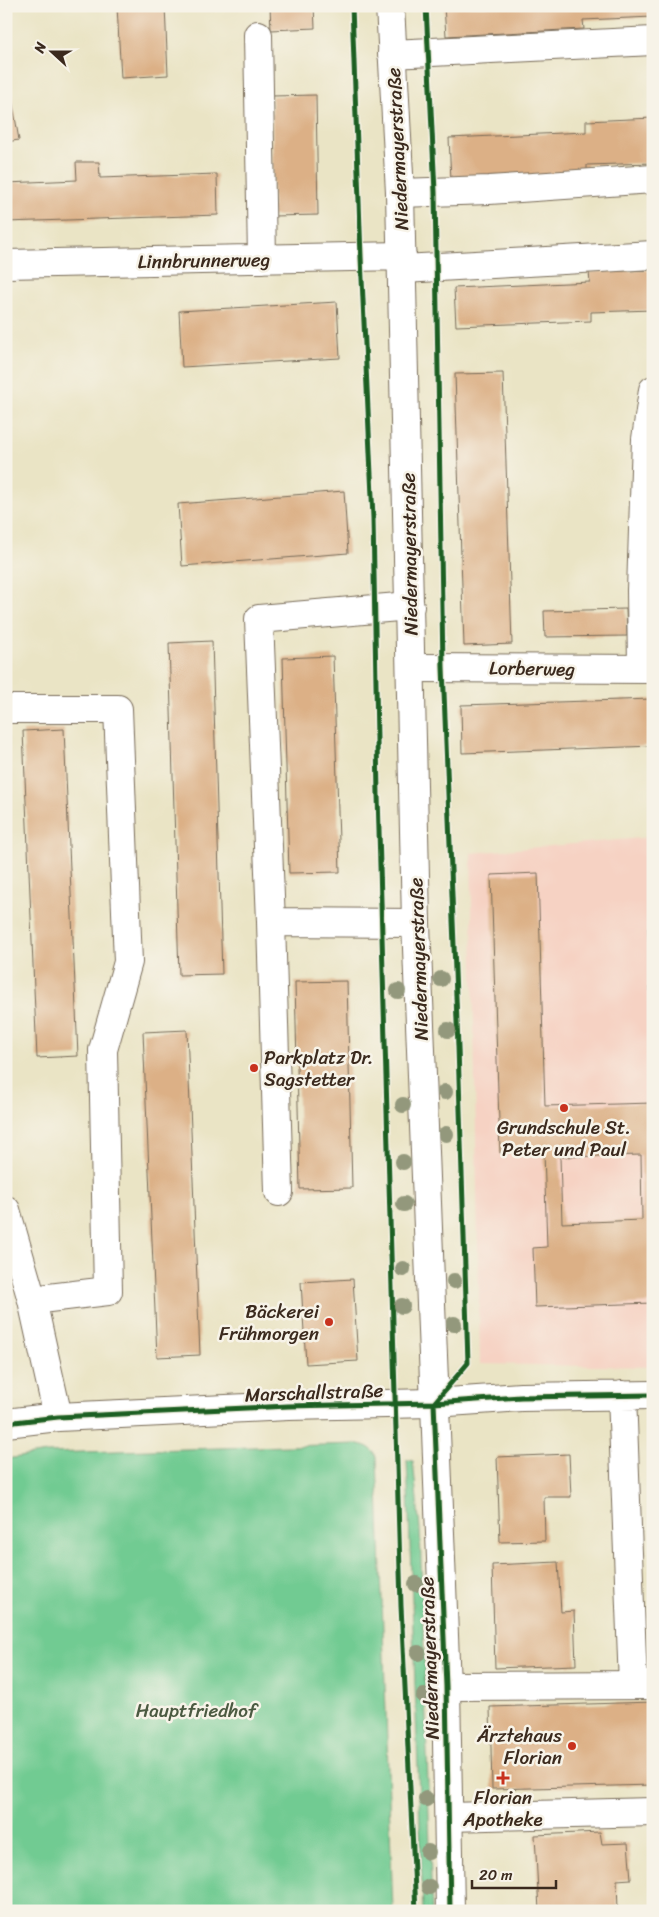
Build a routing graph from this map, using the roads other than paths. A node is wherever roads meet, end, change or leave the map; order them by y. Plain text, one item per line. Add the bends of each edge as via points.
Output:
1 (390, 6) edge
2 (258, 35) dead end
3 (653, 41) edge
4 (392, 54) junction
5 (653, 179) edge
6 (400, 192) junction
7 (653, 255) edge
8 (262, 259) junction
9 (402, 263) junction
10 (6, 264) edge
11 (653, 390) edge
12 (410, 606) junction
13 (412, 668) junction
14 (647, 669) edge
15 (6, 709) edge
16 (271, 922) junction
17 (416, 923) junction
18 (279, 1192) dead end
19 (6, 1210) edge
20 (32, 1300) junction
21 (622, 1395) junction
22 (653, 1395) edge
23 (434, 1403) junction
24 (58, 1417) junction
25 (6, 1423) edge
26 (643, 1685) edge
27 (446, 1686) junction
28 (653, 1812) edge
29 (449, 1817) junction
30 (450, 1911) edge

1 - 4 main road, Niedermayerstraße
2 - 8 main road
3 - 4 main road
4 - 6 main road, Niedermayerstraße
5 - 6 main road via 489,190
6 - 9 main road, Niedermayerstraße
7 - 9 main road, Linnbrunnerweg
8 - 9 main road, Linnbrunnerweg
8 - 10 main road, Linnbrunnerweg
9 - 12 main road, Niedermayerstraße
11 - 14 main road via 646,438 641,591
12 - 13 main road, Niedermayerstraße
12 - 16 main road via 259,620
13 - 14 main road, Lorberweg
13 - 17 main road, Niedermayerstraße
15 - 20 main road via 118,709 128,962 103,1050 108,1291
16 - 17 main road
16 - 18 main road
17 - 23 main road, Niedermayerstraße
19 - 20 main road
20 - 24 main road
21 - 22 main road, Marschallstraße
21 - 23 main road, Marschallstraße
21 - 26 main road
23 - 24 main road, Marschallstraße
23 - 27 main road, Niedermayerstraße
24 - 25 main road, Marschallstraße
26 - 27 main road
27 - 29 main road, Niedermayerstraße
28 - 29 main road
29 - 30 main road, Niedermayerstraße

